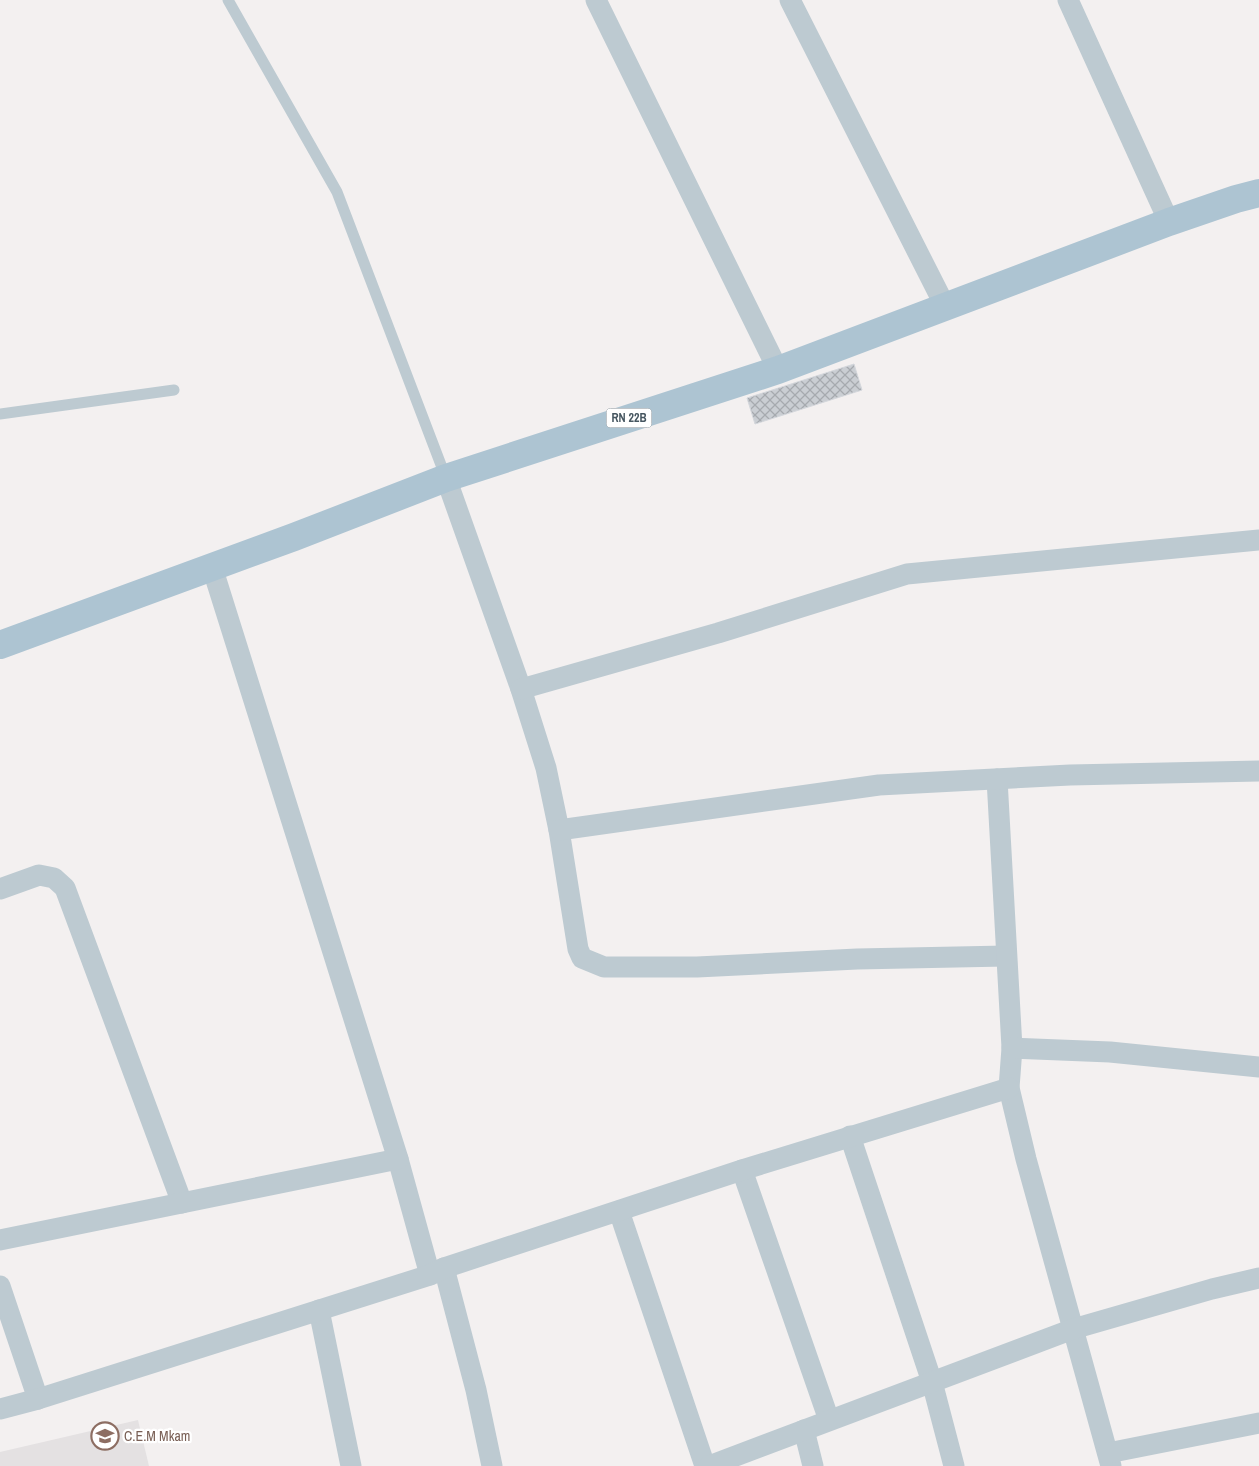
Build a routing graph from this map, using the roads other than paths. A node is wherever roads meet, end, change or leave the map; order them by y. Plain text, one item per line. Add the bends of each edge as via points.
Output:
1 (228, 0) edge
2 (596, 0) edge
3 (790, 0) edge
4 (1068, 0) edge
5 (1259, 193) edge
6 (1169, 222) junction
7 (946, 308) junction
8 (778, 370) junction
9 (174, 390) dead end
10 (0, 414) edge
11 (446, 478) junction
12 (1259, 540) edge
13 (212, 567) junction
14 (0, 645) edge
15 (521, 689) junction
16 (1259, 772) edge
17 (997, 778) junction
18 (559, 830) junction
19 (0, 889) edge
20 (1006, 956) junction
21 (1012, 1048) junction
22 (1259, 1067) edge
23 (1009, 1088) junction
24 (850, 1136) junction
25 (398, 1158) junction
26 (742, 1170) junction
27 (182, 1203) junction
28 (619, 1211) junction
29 (0, 1240) edge
30 (437, 1272) junction
31 (1259, 1278) edge
32 (0, 1286) edge
33 (319, 1310) junction
34 (1073, 1328) junction
35 (932, 1382) junction
36 (38, 1400) junction
37 (0, 1409) edge
38 (829, 1420) junction
39 (1259, 1423) edge
40 (804, 1430) junction
41 (1110, 1460) edge
42 (351, 1466) edge
43 (492, 1466) edge
44 (707, 1466) edge
45 (812, 1466) edge
46 (954, 1466) edge

1 - 11 lane via 337,192
2 - 8 street
3 - 7 street
4 - 6 street
5 - 6 main road, RN 22B
6 - 7 main road, RN 22B
7 - 8 main road, RN 22B
8 - 11 main road, RN 22B
9 - 10 lane
11 - 13 main road, RN 22B
11 - 15 street
12 - 15 street via 907,574 718,633
13 - 14 main road, RN 22B
13 - 25 street
15 - 18 street via 546,768
16 - 17 street
17 - 18 street via 878,785
17 - 20 street
18 - 20 street via 578,949 582,958 604,967 697,967
19 - 27 street via 39,875 54,878 65,888
20 - 21 street
21 - 22 street via 1110,1052
21 - 23 street
23 - 24 street
23 - 34 street
24 - 26 street
24 - 35 street
25 - 27 street
25 - 30 street
26 - 28 street
26 - 38 street
27 - 29 street
28 - 30 street
28 - 44 street
30 - 33 street
30 - 43 street via 476,1390
31 - 34 street
32 - 36 street
33 - 36 street
33 - 42 street
34 - 35 street
34 - 41 street
35 - 38 street
35 - 46 street
36 - 37 street
38 - 40 street
39 - 41 street
40 - 44 street
40 - 45 street

